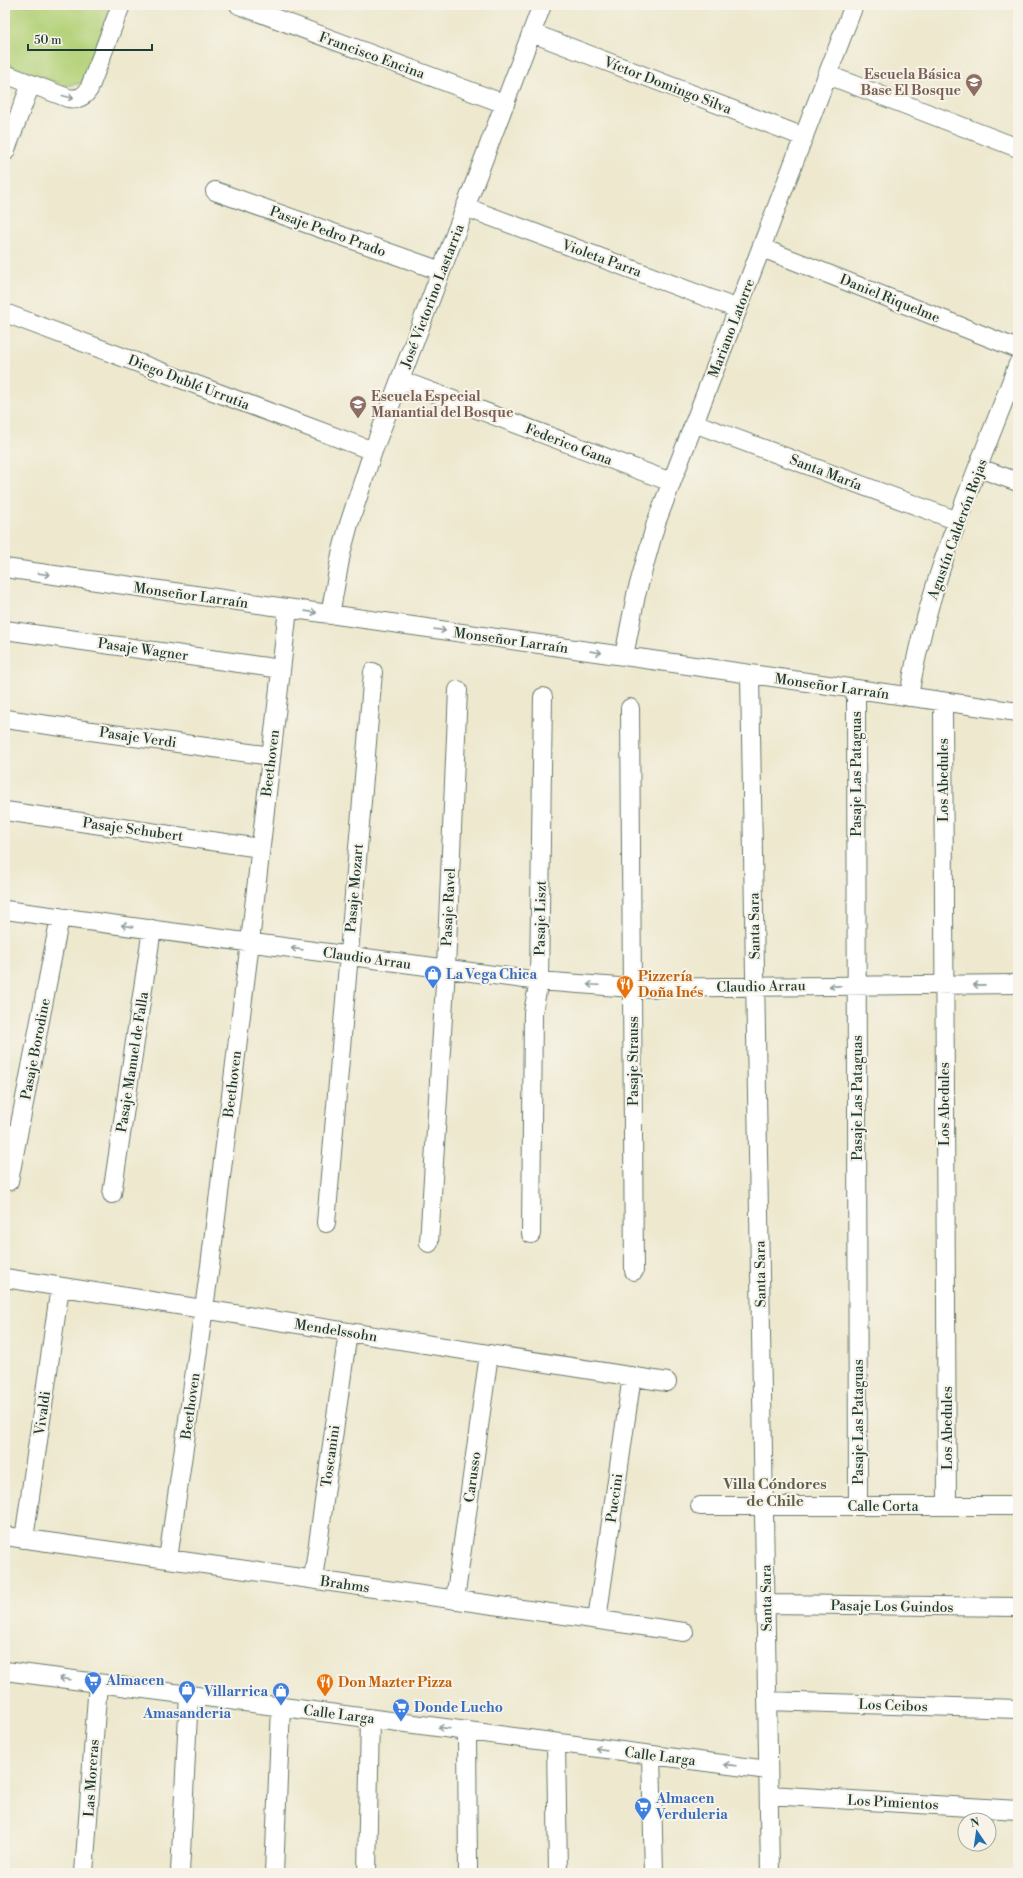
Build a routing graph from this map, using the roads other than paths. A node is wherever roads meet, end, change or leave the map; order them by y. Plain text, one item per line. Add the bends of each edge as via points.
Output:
1 (121, 5) edge
2 (239, 5) edge
3 (542, 5) edge
4 (854, 5) edge
5 (532, 33) junction
6 (5, 74) edge
7 (828, 75) junction
8 (31, 84) junction
9 (505, 104) junction
10 (804, 137) junction
11 (1018, 148) edge
12 (5, 152) edge
13 (215, 191) dead end
14 (465, 207) junction
15 (762, 248) junction
16 (441, 271) junction
17 (738, 309) junction
18 (5, 312) edge
19 (1018, 349) edge
20 (1018, 364) edge
21 (400, 380) junction
22 (694, 423) junction
23 (373, 451) junction
24 (979, 468) junction
25 (671, 482) junction
26 (1018, 482) edge
27 (958, 522) junction
28 (5, 568) edge
29 (288, 608) junction
30 (330, 615) junction
31 (5, 630) edge
32 (624, 656) junction
33 (281, 669) junction
34 (373, 672) dead end
35 (750, 674) junction
36 (458, 690) dead end
37 (856, 690) junction
38 (543, 697) dead end
39 (909, 697) junction
40 (943, 702) junction
41 (630, 708) dead end
42 (1018, 712) edge
43 (5, 718) edge
44 (271, 756) junction
45 (5, 811) edge
46 (260, 848) junction
47 (5, 910) edge
48 (60, 917) junction
49 (152, 929) junction
50 (250, 942) junction
51 (348, 956) junction
52 (446, 968) junction
53 (539, 981) junction
54 (1018, 984) edge
55 (943, 985) junction
56 (856, 986) junction
57 (756, 987) junction
58 (632, 988) junction
59 (10, 1181) dead end
60 (112, 1194) dead end
61 (326, 1224) dead end
62 (530, 1234) dead end
63 (429, 1243) dead end
64 (634, 1271) dead end
65 (5, 1278) edge
66 (60, 1287) junction
67 (204, 1309) junction
68 (348, 1332) junction
69 (489, 1354) junction
70 (632, 1376) junction
71 (667, 1382) dead end
72 (700, 1506) dead end
73 (764, 1506) junction
74 (858, 1506) junction
75 (947, 1506) junction
76 (1018, 1506) edge
77 (5, 1536) edge
78 (24, 1539) junction
79 (168, 1559) junction
80 (313, 1579) junction
81 (455, 1600) junction
82 (766, 1604) junction
83 (1018, 1607) edge
84 (596, 1620) junction
85 (684, 1632) dead end
86 (5, 1671) edge
87 (98, 1683) junction
88 (189, 1695) junction
89 (767, 1701) junction
90 (280, 1707) junction
91 (1018, 1709) edge
92 (370, 1718) junction
93 (467, 1731) junction
94 (556, 1743) junction
95 (651, 1755) junction
96 (768, 1770) junction
97 (769, 1794) junction
98 (1018, 1810) edge
99 (84, 1873) edge
100 (180, 1873) edge
101 (274, 1873) edge
102 (367, 1873) edge
103 (468, 1873) edge
104 (558, 1873) edge
105 (654, 1873) edge
106 (770, 1873) edge

8 -> 1 street via 68,98 84,96 90,89
2 - 9 street, Francisco Encina
3 - 5 street, José Victorino Lastarria
4 - 7 street, Mariano Latorre
5 - 9 street, José Victorino Lastarria
5 - 10 street, Víctor Domingo Silva
6 - 8 street
7 - 10 street, Mariano Latorre
7 - 11 street
8 - 12 street
9 - 14 street, José Victorino Lastarria
10 - 15 street, Mariano Latorre
13 - 16 street, Pasaje Pedro Prado
14 - 16 street, José Victorino Lastarria
14 - 17 street, Violeta Parra
15 - 17 street, Mariano Latorre
15 - 19 street, Daniel Riquelme
16 - 21 street, José Victorino Lastarria
17 - 22 street, Mariano Latorre
18 - 23 street, Diego Dublé Urrutia
20 - 24 street, Agustín Calderón Rojas
21 - 23 street, José Victorino Lastarria
21 - 25 street, Federico Gana
22 - 25 street, Mariano Latorre
22 - 27 street, Santa María
23 - 30 street, José Victorino Lastarria via 349,524
24 - 26 street
24 - 27 street, Agustín Calderón Rojas
25 - 32 street, Mariano Latorre via 644,564
27 - 39 street, Agustín Calderón Rojas via 924,621
28 -> 29 street, Monseñor Larraín
29 -> 30 street, Monseñor Larraín
29 - 33 street, Beethoven
30 -> 32 street, Monseñor Larraín
31 - 33 street, Pasaje Wagner
32 - 35 street, Monseñor Larraín
33 - 44 street, Beethoven
34 - 51 street, Pasaje Mozart
35 - 37 street, Monseñor Larraín
35 - 57 street, Santa Sara
36 - 52 street, Pasaje Ravel
37 - 39 street, Monseñor Larraín
37 - 56 street, Pasaje Las Pataguas
38 - 53 street, Pasaje Liszt
39 - 40 street, Monseñor Larraín
40 - 42 street, Monseñor Larraín
40 - 55 street, Los Abedules
41 - 58 street, Pasaje Strauss
43 - 44 street, Pasaje Verdi
44 - 46 street, Beethoven
45 - 46 street, Pasaje Schubert
46 - 50 street, Beethoven
47 - 48 street, Claudio Arrau
49 -> 48 street, Claudio Arrau
48 - 59 street, Pasaje Borodine
49 - 50 street, Claudio Arrau
49 - 60 street, Pasaje Manuel de Falla
51 -> 50 street, Claudio Arrau
50 - 67 street, Beethoven
51 - 52 street, Claudio Arrau
51 - 61 street, Pasaje Mozart
52 - 53 street, Claudio Arrau
52 - 63 street, Pasaje Ravel
58 -> 53 street, Claudio Arrau
53 - 62 street, Pasaje Liszt via 533,1012
54 -> 55 street, Claudio Arrau
55 - 56 street, Claudio Arrau
55 - 75 street, Los Abedules
56 -> 57 street, Claudio Arrau
56 - 74 street, Pasaje Las Pataguas
57 - 58 street, Claudio Arrau
57 - 73 street, Santa Sara
58 - 64 street, Pasaje Strauss
65 - 66 street, Mendelssohn
66 - 67 street, Mendelssohn
66 - 78 street, Vivaldi
67 - 68 street, Mendelssohn
67 - 79 street, Beethoven
68 - 69 street, Mendelssohn
68 - 80 street, Toscanini
69 - 70 street, Mendelssohn
69 - 81 street, Carusso
70 - 71 street, Mendelssohn
70 - 84 street, Puccini
72 - 73 street, Calle Corta
73 - 74 street, Calle Corta
73 - 82 street, Santa Sara
74 - 75 street, Calle Corta
75 - 76 street, Calle Corta
77 - 78 street, Brahms
78 - 79 street, Brahms
79 - 80 street, Brahms
80 - 81 street, Brahms
81 - 84 street, Brahms
82 - 83 street, Pasaje Los Guindos
82 - 89 street, Santa Sara
84 - 85 street, Brahms
87 -> 86 street, Calle Larga
87 - 88 street, Calle Larga
87 - 99 street, Las Moreras
88 - 90 street, Calle Larga
88 - 100 street
89 - 91 street, Los Ceibos
89 - 96 street, Santa Sara
90 - 92 street, Calle Larga
90 - 101 street
93 -> 92 street, Calle Larga
92 - 102 street
93 - 94 street, Calle Larga
93 - 103 street
95 -> 94 street, Calle Larga
94 - 104 street
96 -> 95 street, Calle Larga
95 - 105 street
96 - 97 street, Santa Sara
97 - 98 street, Los Pimientos
97 - 106 street, Santa Sara

